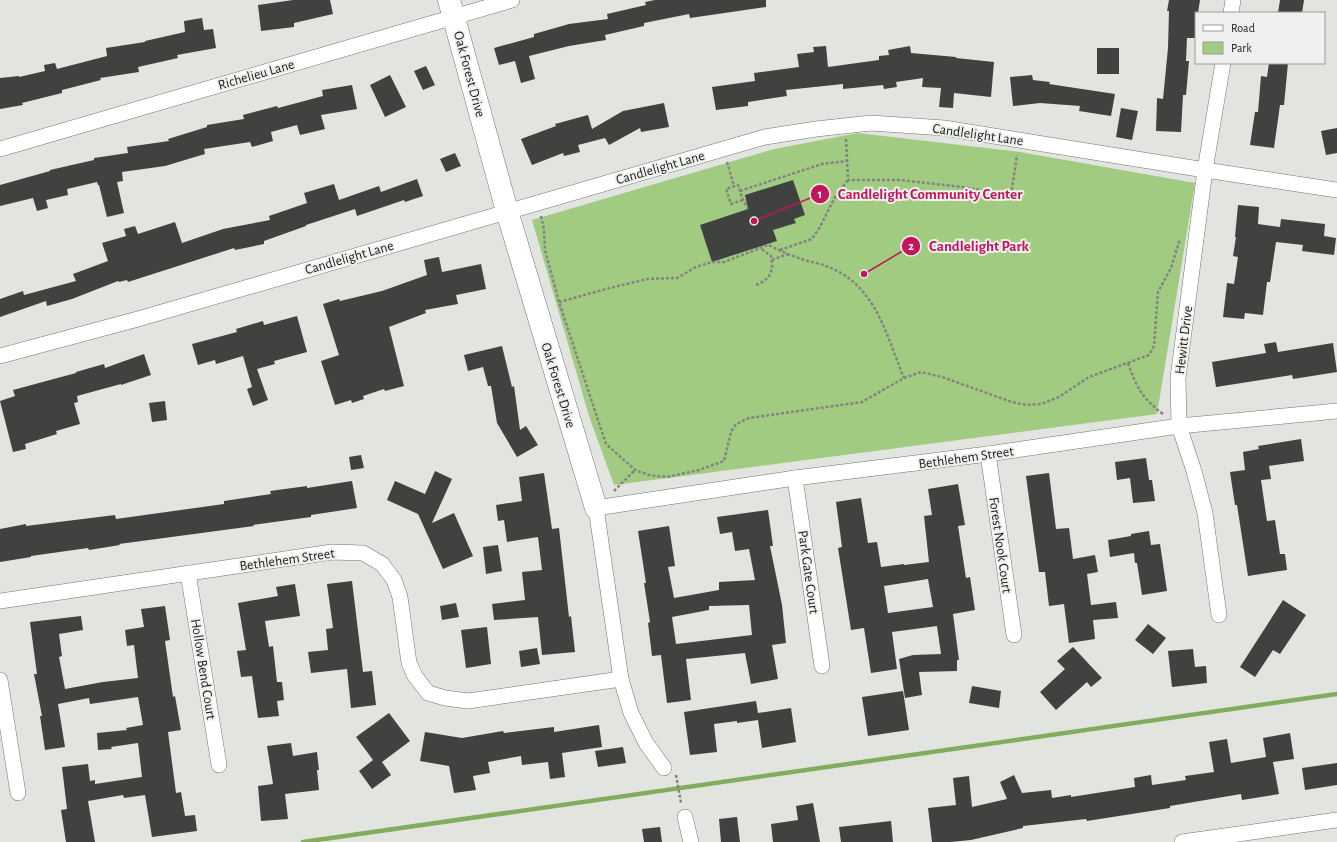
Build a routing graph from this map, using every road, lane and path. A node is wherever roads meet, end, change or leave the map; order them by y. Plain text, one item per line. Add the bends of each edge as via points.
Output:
1 (512, 0) edge
2 (1233, 0) edge
3 (451, 8) edge
4 (1231, 12) edge
5 (1223, 64) edge
6 (844, 126) junction
7 (0, 149) edge
8 (723, 149) junction
9 (1017, 155) dead end
10 (847, 161) junction
11 (1205, 170) junction
12 (848, 180) junction
13 (734, 186) junction
14 (1337, 190) edge
15 (740, 191) junction
16 (743, 200) junction
17 (536, 203) junction
18 (748, 209) dead end
19 (507, 211) junction
20 (1181, 236) dead end
21 (760, 248) junction
22 (779, 250) junction
23 (788, 254) junction
24 (772, 260) junction
25 (756, 285) dead end
26 (559, 302) junction
27 (0, 356) edge
28 (1128, 363) junction
29 (904, 378) junction
30 (1337, 412) edge
31 (1179, 426) junction
32 (988, 454) junction
33 (795, 478) junction
34 (596, 508) junction
35 (188, 573) junction
36 (0, 601) edge
37 (1218, 615) dead end
38 (1014, 635) dead end
39 (822, 666) dead end
40 (621, 679) junction
41 (0, 680) edge
42 (219, 765) dead end
43 (669, 769) joint
44 (18, 793) dead end
45 (684, 813) joint
46 (1337, 820) edge
47 (691, 842) edge
48 (1182, 842) edge

1 - 3 street, Richelieu Lane
2 - 4 street
3 - 7 street, Richelieu Lane
3 - 19 street, Oak Forest Drive
5 - 11 street, Hewitt Drive
6 - 8 street, Candlelight Lane via 765,137
6 - 10 path
6 - 11 street, Candlelight Lane via 871,123 944,128
8 - 13 path
8 - 17 street, Candlelight Lane
9 - 12 path via 1011,195 900,180
10 - 12 path
10 - 15 path via 797,171
11 - 14 street, Candlelight Lane
11 - 31 street, Hewitt Drive via 1178,378
12 - 22 path via 835,197 812,239
13 - 15 path via 738,185
13 - 16 path via 726,189 731,204
15 - 16 path
16 - 18 path
17 - 19 street, Candlelight Lane
17 - 26 path via 543,221 545,250
19 - 27 street, Candlelight Lane via 138,319
19 - 34 street, Oak Forest Drive
20 - 28 path via 1171,268 1158,292 1154,346 1149,355
21 - 22 path via 768,245
21 - 24 path via 771,256
21 - 26 path via 724,262 712,262 696,267 677,278 647,279
22 - 23 path
23 - 24 path
23 - 29 path via 827,266 849,278 866,295 882,320
24 - 25 path via 769,276 764,282
26 - 29 path via 606,444 635,470 649,476 667,477 724,461 731,432 736,424 749,418 862,402
28 - 29 path via 1089,377 1047,402 1027,405 921,372
28 - 31 path via 1136,386 1149,404
30 - 31 street, Bethlehem Street
31 - 32 street, Bethlehem Street
31 - 37 street, Hewitt Drive via 1205,513
32 - 33 street, Bethlehem Street
32 - 38 street, Forest Nook Court
33 - 34 street, Bethlehem Street
33 - 39 street, Park Gate Court
34 - 40 street, Oak Forest Drive
35 - 36 street, Bethlehem Street
35 - 40 street, Bethlehem Street via 332,552 363,553 382,564 394,580 400,597 408,663 428,692 445,698 468,701
35 - 42 street, Hollow Bend Court
40 - 43 street, Oak Forest Drive via 631,713 646,743
41 - 44 street
43 - 45 path
45 - 47 street
46 - 48 street

